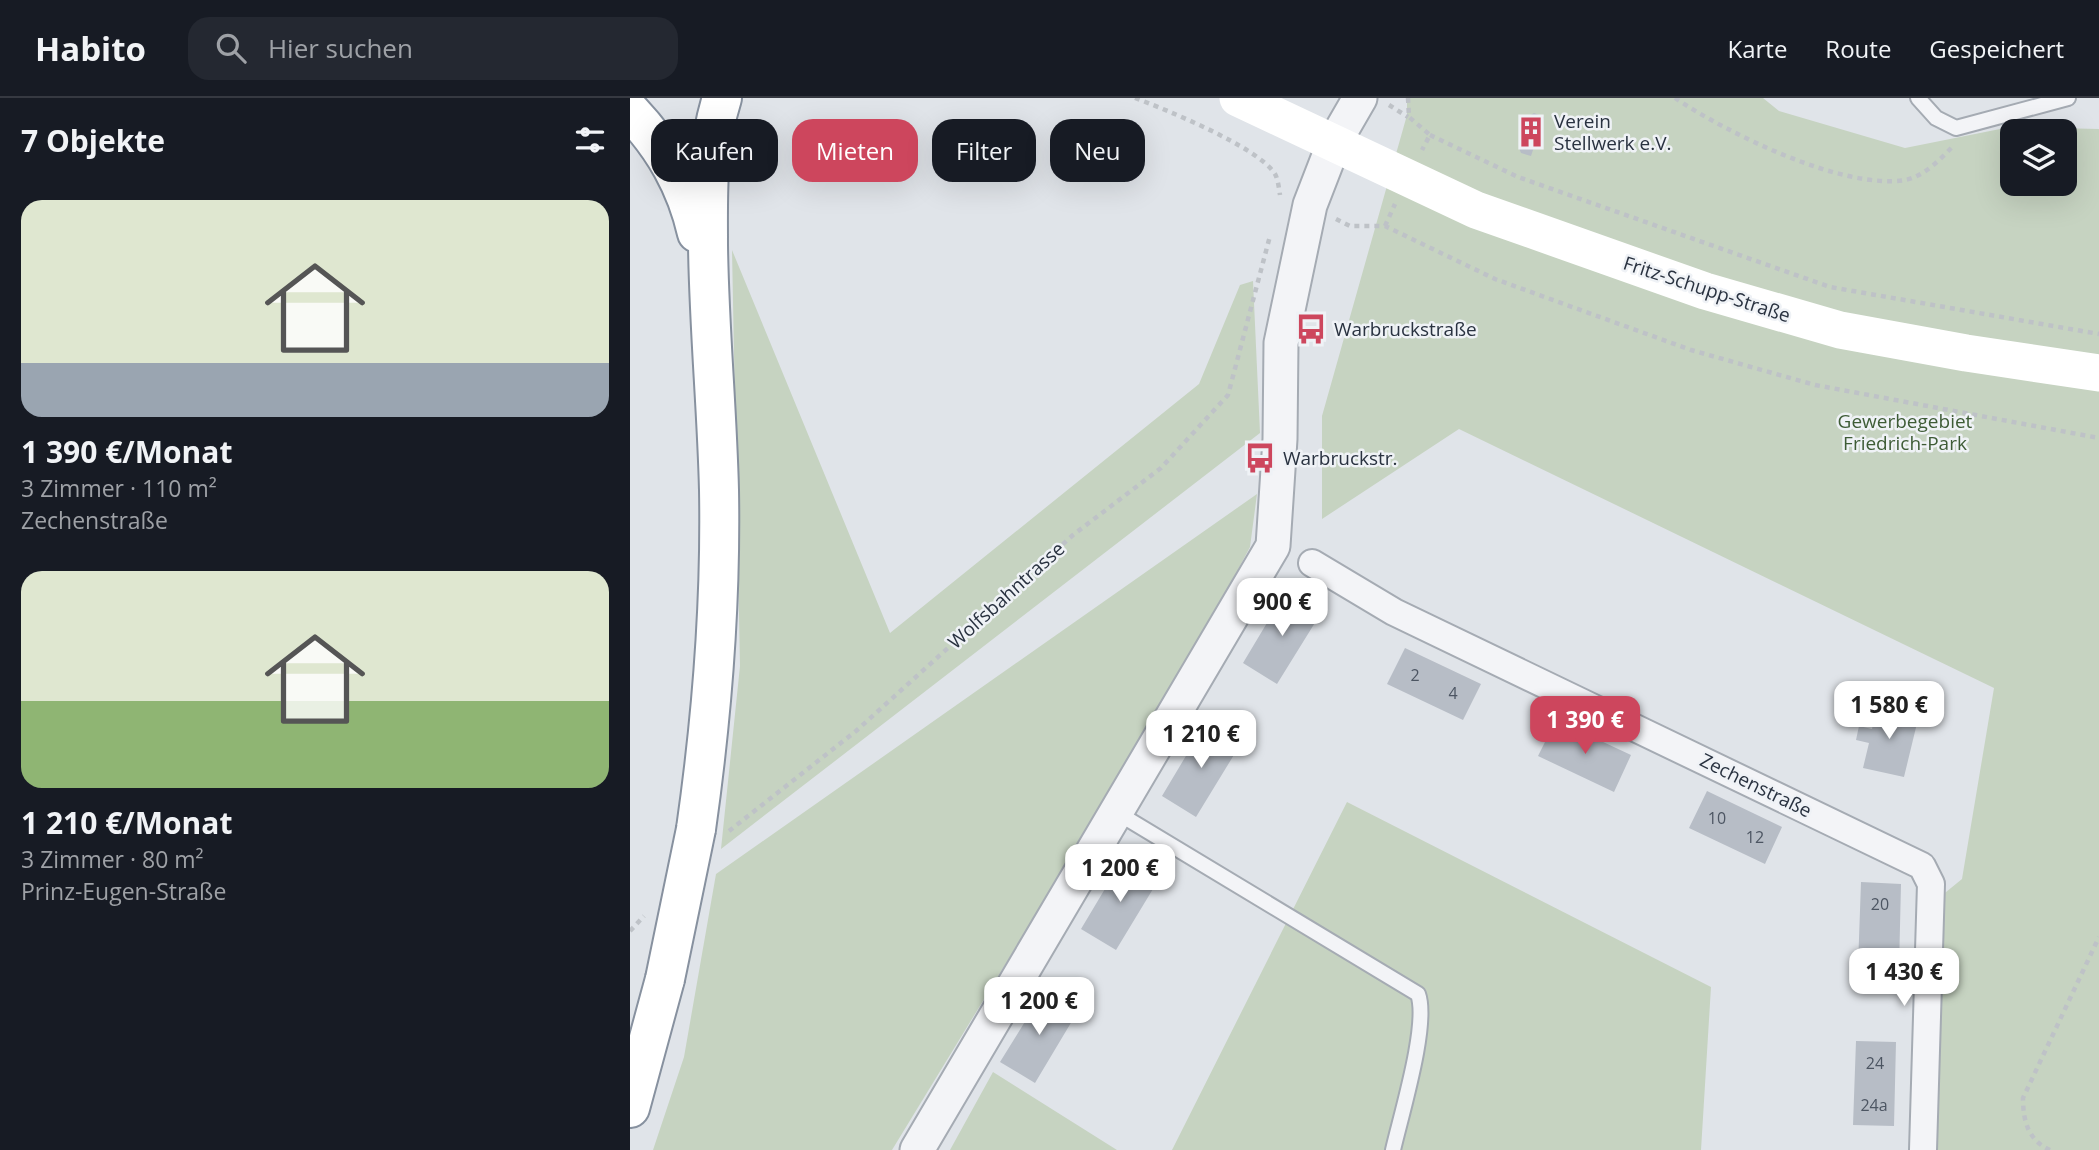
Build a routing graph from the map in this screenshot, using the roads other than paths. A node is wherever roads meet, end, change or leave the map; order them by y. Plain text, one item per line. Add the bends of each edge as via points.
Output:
1 (722, 98) edge
2 (1238, 98) edge
3 (1360, 98) edge
4 (1918, 98) edge
5 (2068, 98) edge
6 (630, 111) edge
7 (1334, 143) junction
8 (709, 286) junction
9 (2099, 373) edge
10 (1312, 563) dead end
11 (1116, 813) junction
12 (630, 1108) edge
13 (917, 1150) edge
14 (1393, 1150) edge
15 (1923, 1150) edge

1 - 8 highway via 707,161
2 - 7 main road
3 - 7 street
4 - 5 lane via 1936,118 1956,128
6 - 8 highway via 656,139 676,171 693,216
7 - 9 main road, Fritz-Schupp-Straße via 1476,210 1705,291 1840,330
7 - 11 street via 1310,205 1281,343 1273,546
8 - 12 highway, bridge via 719,489 709,834
10 - 15 street, Zechenstraße via 1394,612 1922,866 1931,884
11 - 13 street
11 - 14 lane via 1418,994 1420,1027

